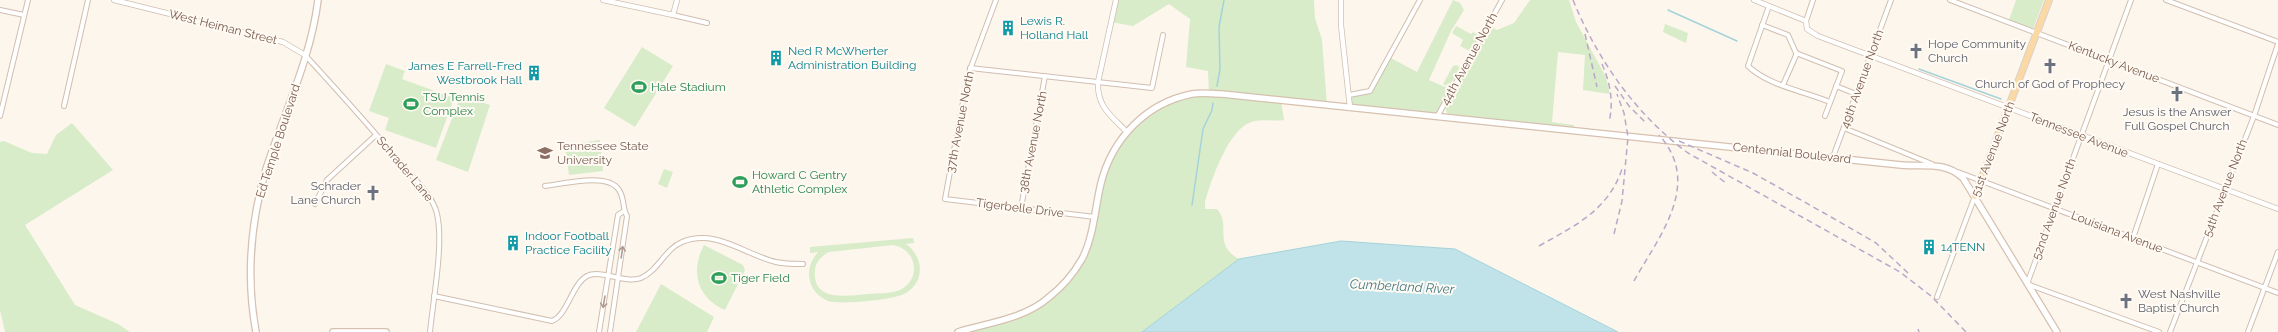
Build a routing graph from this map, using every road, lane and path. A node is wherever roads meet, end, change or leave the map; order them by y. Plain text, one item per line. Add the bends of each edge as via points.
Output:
1 (28, 0) edge
2 (88, 0) edge
3 (114, 0) edge
4 (603, 0) edge
5 (676, 0) edge
6 (996, 0) edge
7 (1116, 0) edge
8 (1341, 0) edge
9 (1420, 0) edge
10 (1502, 0) edge
11 (1754, 0) edge
12 (1813, 0) edge
13 (1891, 0) edge
14 (1950, 0) edge
15 (2049, 0) edge
16 (2131, 0) edge
17 (2166, 0) edge
18 (318, 2) edge
19 (1769, 6) junction
20 (0, 10) edge
21 (24, 15) junction
22 (673, 15) junction
23 (1806, 20) junction
24 (707, 23) dead end
25 (1762, 25) junction
26 (2037, 33) junction
27 (1163, 35) dead end
28 (2278, 43) edge
29 (1797, 53) junction
30 (305, 55) junction
31 (1870, 56) junction
32 (2109, 60) junction
33 (970, 68) junction
34 (1045, 76) junction
35 (1098, 82) junction
36 (1783, 85) junction
37 (1836, 86) junction
38 (1856, 94) junction
39 (1349, 95) junction
40 (1830, 102) junction
41 (64, 106) dead end
42 (1350, 108) junction
43 (2009, 108) junction
44 (0, 116) edge
45 (1825, 116) dead end
46 (2254, 116) junction
47 (1437, 117) junction
48 (2278, 125) edge
49 (1844, 128) junction
50 (1126, 131) junction
51 (376, 135) junction
52 (2081, 136) junction
53 (1833, 157) junction
54 (2158, 164) junction
55 (1934, 165) junction
56 (1956, 171) junction
57 (1981, 182) junction
58 (545, 186) dead end
59 (2224, 189) junction
60 (1975, 196) junction
61 (945, 199) joint
62 (315, 204) dead end
63 (1021, 208) junction
64 (2054, 209) junction
65 (2278, 209) edge
66 (624, 211) junction
67 (1095, 217) junction
68 (2133, 238) junction
69 (2278, 252) edge
70 (2197, 263) junction
71 (803, 264) dead end
72 (608, 276) junction
73 (618, 278) junction
74 (2028, 284) junction
75 (2264, 288) junction
76 (2278, 293) edge
77 (434, 296) junction
78 (1937, 297) dead end
79 (256, 332) edge
80 (333, 332) edge
81 (386, 332) edge
82 (430, 332) edge
83 (599, 332) edge
84 (610, 332) edge
85 (958, 332) edge
86 (2057, 332) edge
87 (2160, 332) edge
88 (2170, 332) edge
89 (2248, 332) edge

1 - 21 street
2 - 41 street
3 - 30 street, West Heiman Street via 283,42
4 - 22 street
5 - 22 street
6 - 33 street, 37th Avenue North
7 - 35 street
8 - 39 street via 1341,26
9 - 39 street via 1370,91
10 - 47 street, 44th Avenue North
11 - 19 street
12 - 23 street
13 - 31 street, 49th Avenue North
14 - 26 street, Kentucky Avenue
15 - 26 main road, 51st Avenue North
16 - 32 street, 52nd Avenue North
17 - 28 street
18 - 30 main road, Ed Temple Boulevard
19 - 23 street
19 - 25 street
20 - 21 street
21 - 44 street
22 - 24 street
23 - 31 street, Tennessee Avenue via 1807,29 1818,36
25 - 29 street via 1788,35
25 - 36 street via 1748,66 1754,72
26 - 32 street, Kentucky Avenue
26 - 43 main road, 51st Avenue North
27 - 35 street via 1152,88
28 - 46 street, 54th Avenue North
29 - 36 street
29 - 37 street via 1842,71
30 - 51 street, Schrader Lane
30 - 79 main road, Ed Temple Boulevard via 267,168 255,218 250,278
31 - 38 street, 49th Avenue North
31 - 43 street, Tennessee Avenue
32 - 46 street, Kentucky Avenue
32 - 52 street, 52nd Avenue North
33 - 34 street
33 - 61 street, 37th Avenue North
34 - 35 street
34 - 63 street, 38th Avenue North
35 - 50 street via 1098,95 1102,106
36 - 40 street
37 - 38 street
37 - 40 street
38 - 49 street, 49th Avenue North
39 - 42 street
40 - 45 street
42 - 47 main road, Centennial Boulevard
42 - 50 main road, Centennial Boulevard via 1222,94 1192,94 1162,105
43 - 52 street, Tennessee Avenue
43 - 57 main road, 51st Avenue North
46 - 48 street, Kentucky Avenue
46 - 59 street, 54th Avenue North
47 - 53 main road, Centennial Boulevard
49 - 53 street, 49th Avenue North
49 - 55 street
50 - 67 main road via 1107,164
51 - 62 street via 327,180
51 - 77 street, Schrader Lane via 425,192 436,209 439,234
52 - 54 street, Tennessee Avenue
52 - 64 street, 52nd Avenue North
53 - 55 main road, Centennial Boulevard via 1915,166
54 - 59 street, Tennessee Avenue
54 - 68 street
55 - 56 main road, Centennial Boulevard
56 - 57 street, Louisiana Avenue
56 - 60 main road via 1964,178
57 - 60 main road, 51st Avenue North
57 - 64 street, Louisiana Avenue
58 - 66 street via 608,181 620,192
59 - 65 street, Tennessee Avenue
59 - 70 street, 54th Avenue North
60 - 74 main road
60 - 78 street, 51st Avenue North
61 - 63 street, Tigerbelle Drive
63 - 67 street, Tigerbelle Drive
64 - 68 street, Louisiana Avenue
64 - 74 street, 52nd Avenue North
66 - 72 street via 618,215
73 -> 66 street via 627,216
67 - 85 main road via 1082,259 1048,299 1023,314
68 - 70 street, Louisiana Avenue
69 - 75 street
70 - 75 street, Louisiana Avenue
70 - 88 street, 54th Avenue North
71 - 73 street via 775,262 728,242 695,239 673,247 644,276 632,279
72 - 73 street
72 - 77 street via 590,274 584,278 558,317 552,321
72 -> 83 street
73 - 84 street
74 - 86 main road
74 - 87 street
75 - 76 street, Louisiana Avenue
75 - 89 street
77 - 82 street, Schrader Lane
80 - 81 main road

